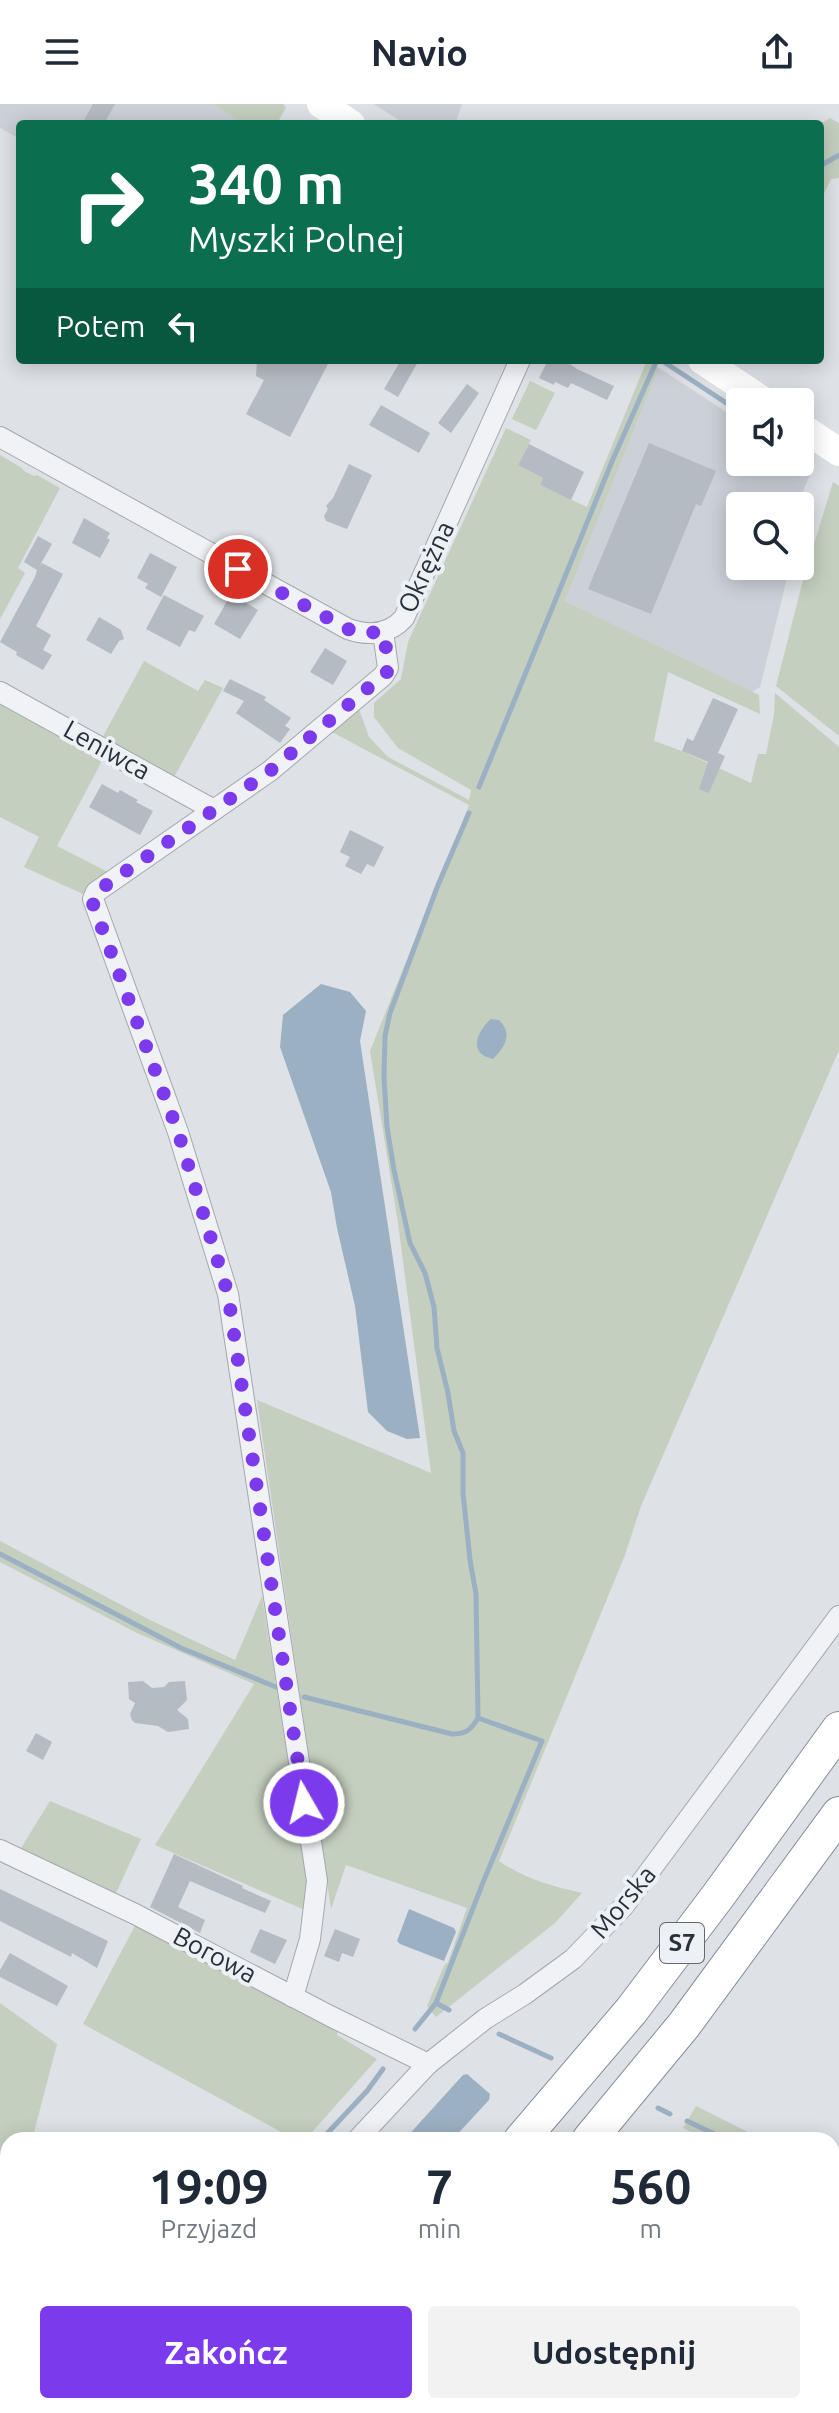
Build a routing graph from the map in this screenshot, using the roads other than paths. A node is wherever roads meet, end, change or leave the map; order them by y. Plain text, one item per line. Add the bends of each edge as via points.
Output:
1 (321, 104) edge
2 (345, 120) edge
3 (518, 364) edge
4 (708, 364) edge
5 (744, 388) edge
6 (814, 435) edge
7 (0, 437) edge
8 (839, 452) edge
9 (383, 632) junction
10 (0, 692) edge
11 (214, 810) junction
12 (839, 1616) edge
13 (839, 1729) edge
14 (839, 1814) edge
15 (0, 1850) edge
16 (293, 1997) junction
17 (428, 2064) junction
18 (364, 2132) edge
19 (528, 2132) edge
20 (596, 2132) edge

1 - 2 main road
3 - 9 street, Okrężna via 404,618
4 - 5 main road
6 - 8 main road
7 - 9 street, Okrężna via 348,629
9 - 11 street via 388,668 383,676 281,763
10 - 11 street, Leniwca
11 - 16 street via 96,892 93,904 178,1132 228,1294 317,1881 310,1939
12 - 17 street, Morska via 623,1907 573,1959
13 - 19 highway, S7 via 631,2011
14 - 20 highway, S7 via 684,2025
15 - 16 street, Borowa
16 - 17 street, Borowa
17 - 18 street, Morska

